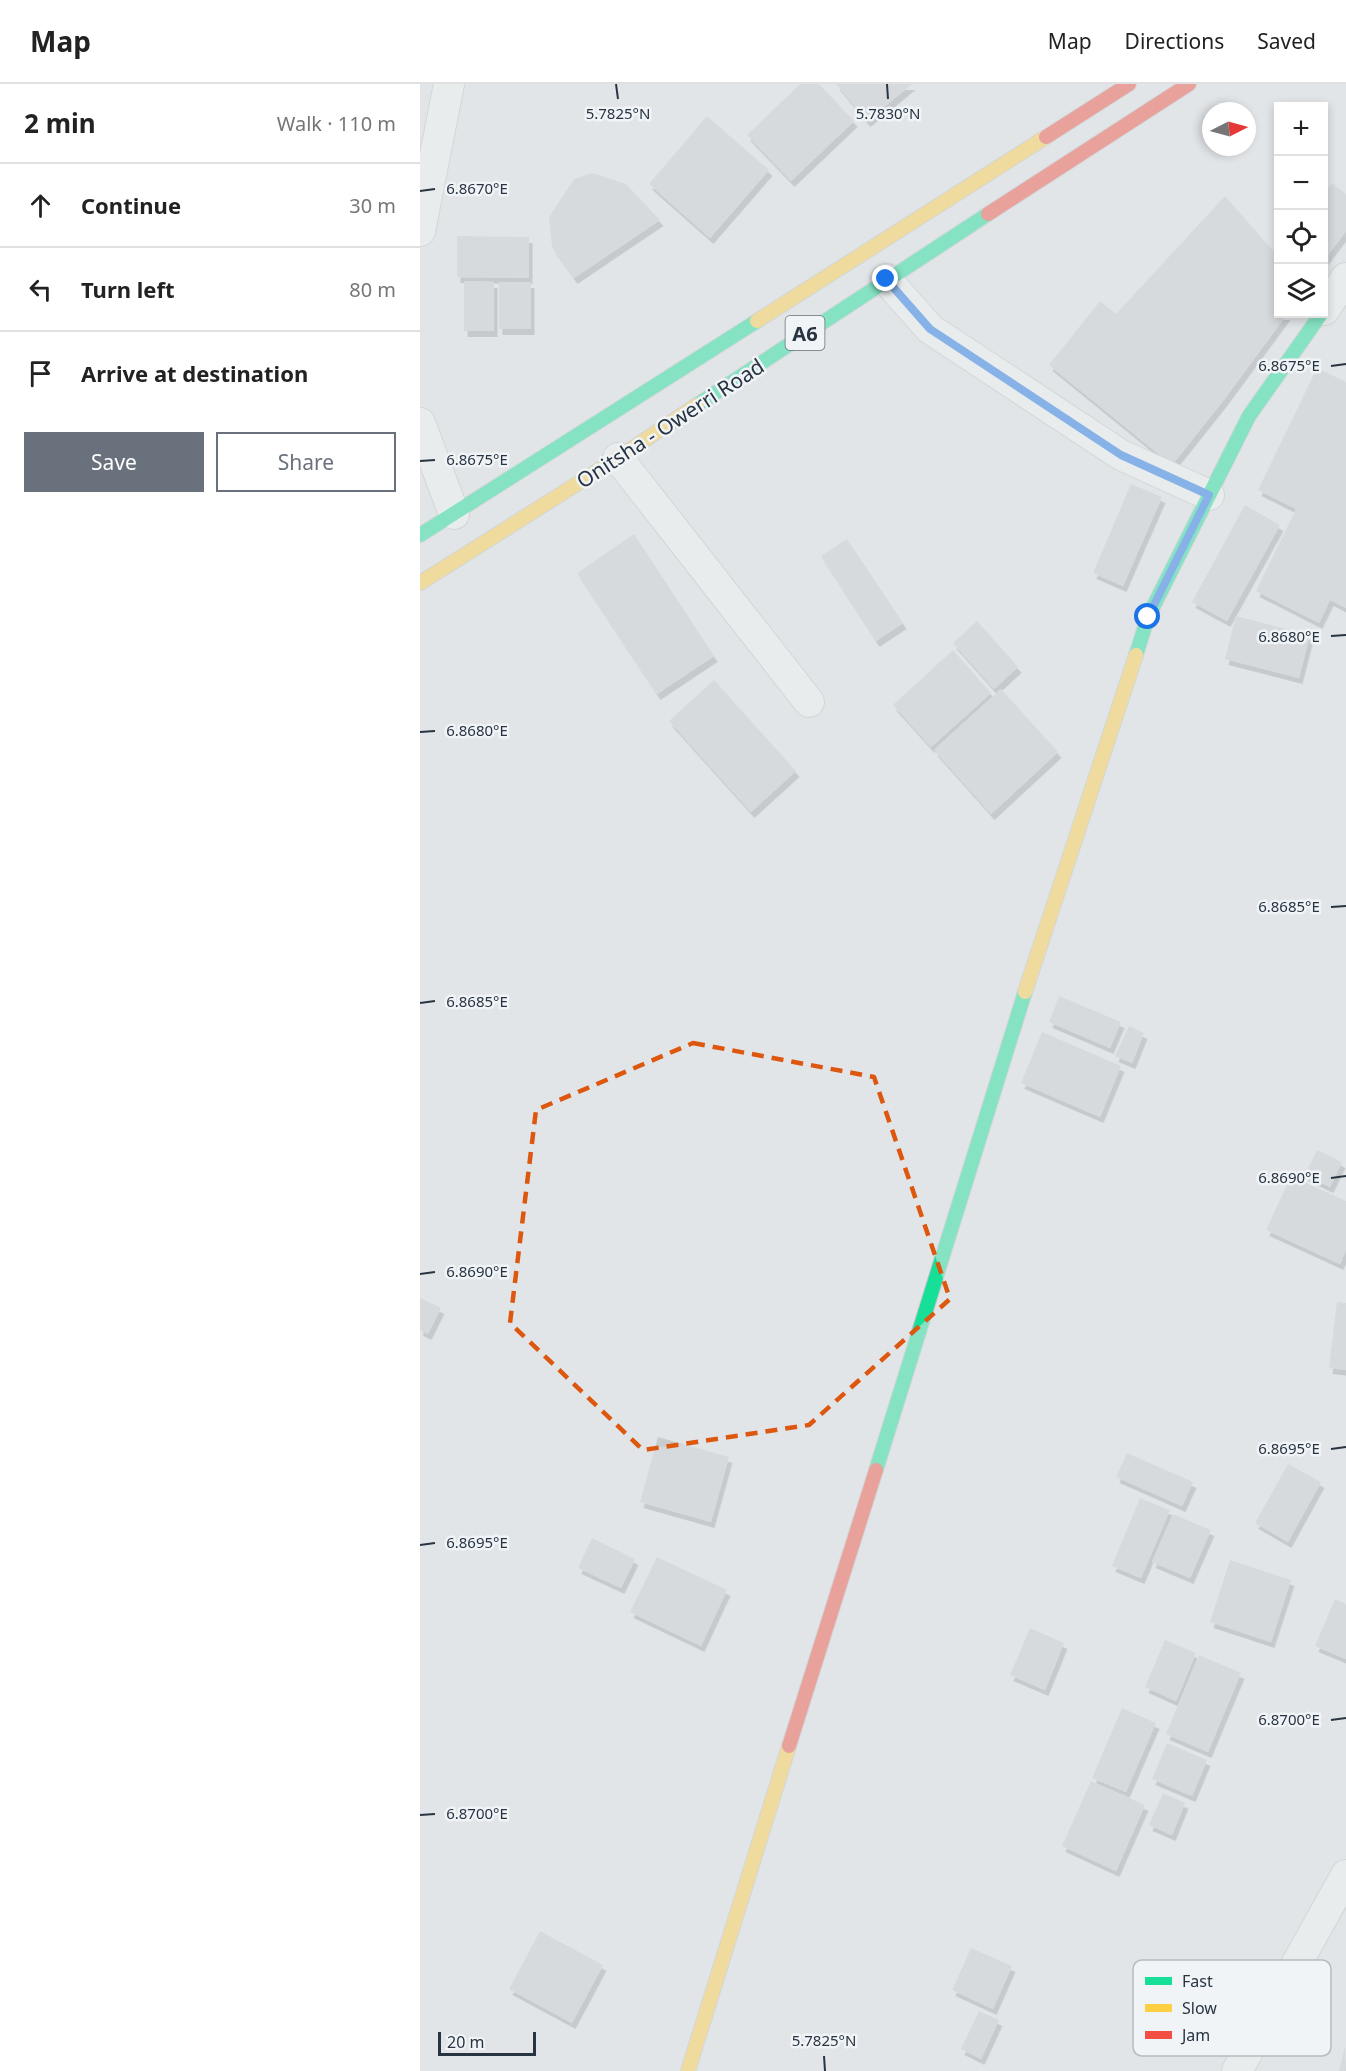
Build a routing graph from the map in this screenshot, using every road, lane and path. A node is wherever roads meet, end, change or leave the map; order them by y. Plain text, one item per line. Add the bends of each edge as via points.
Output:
1 (449, 84) edge
2 (1129, 84) edge
3 (1190, 84) edge
4 (420, 231) edge
5 (1346, 278) edge
6 (886, 279) junction
7 (1328, 304) edge
8 (1318, 318) edge
9 (420, 423) edge
10 (618, 458) junction
11 (1209, 495) junction
12 (454, 514) junction
13 (420, 535) edge
14 (420, 583) edge
15 (809, 702) dead end
16 (1346, 1875) edge
17 (1299, 1960) edge
18 (1245, 2056) edge
19 (688, 2071) edge
20 (1237, 2071) edge

1 - 4 street
2 - 12 main road, Onitsha - Owerri Road / A6
3 - 6 main road, Onitsha - Owerri Road / A6
5 - 7 street
6 - 10 main road, Onitsha - Owerri Road / A6
6 - 11 street via 930,329 1121,455
8 - 11 main road via 1249,416
9 - 12 street
10 - 14 main road, Onitsha - Owerri Road / A6
10 - 15 street
11 - 19 main road via 1148,617 1042,938
12 - 13 main road, Onitsha - Owerri Road / A6
16 - 17 street
18 - 20 street

